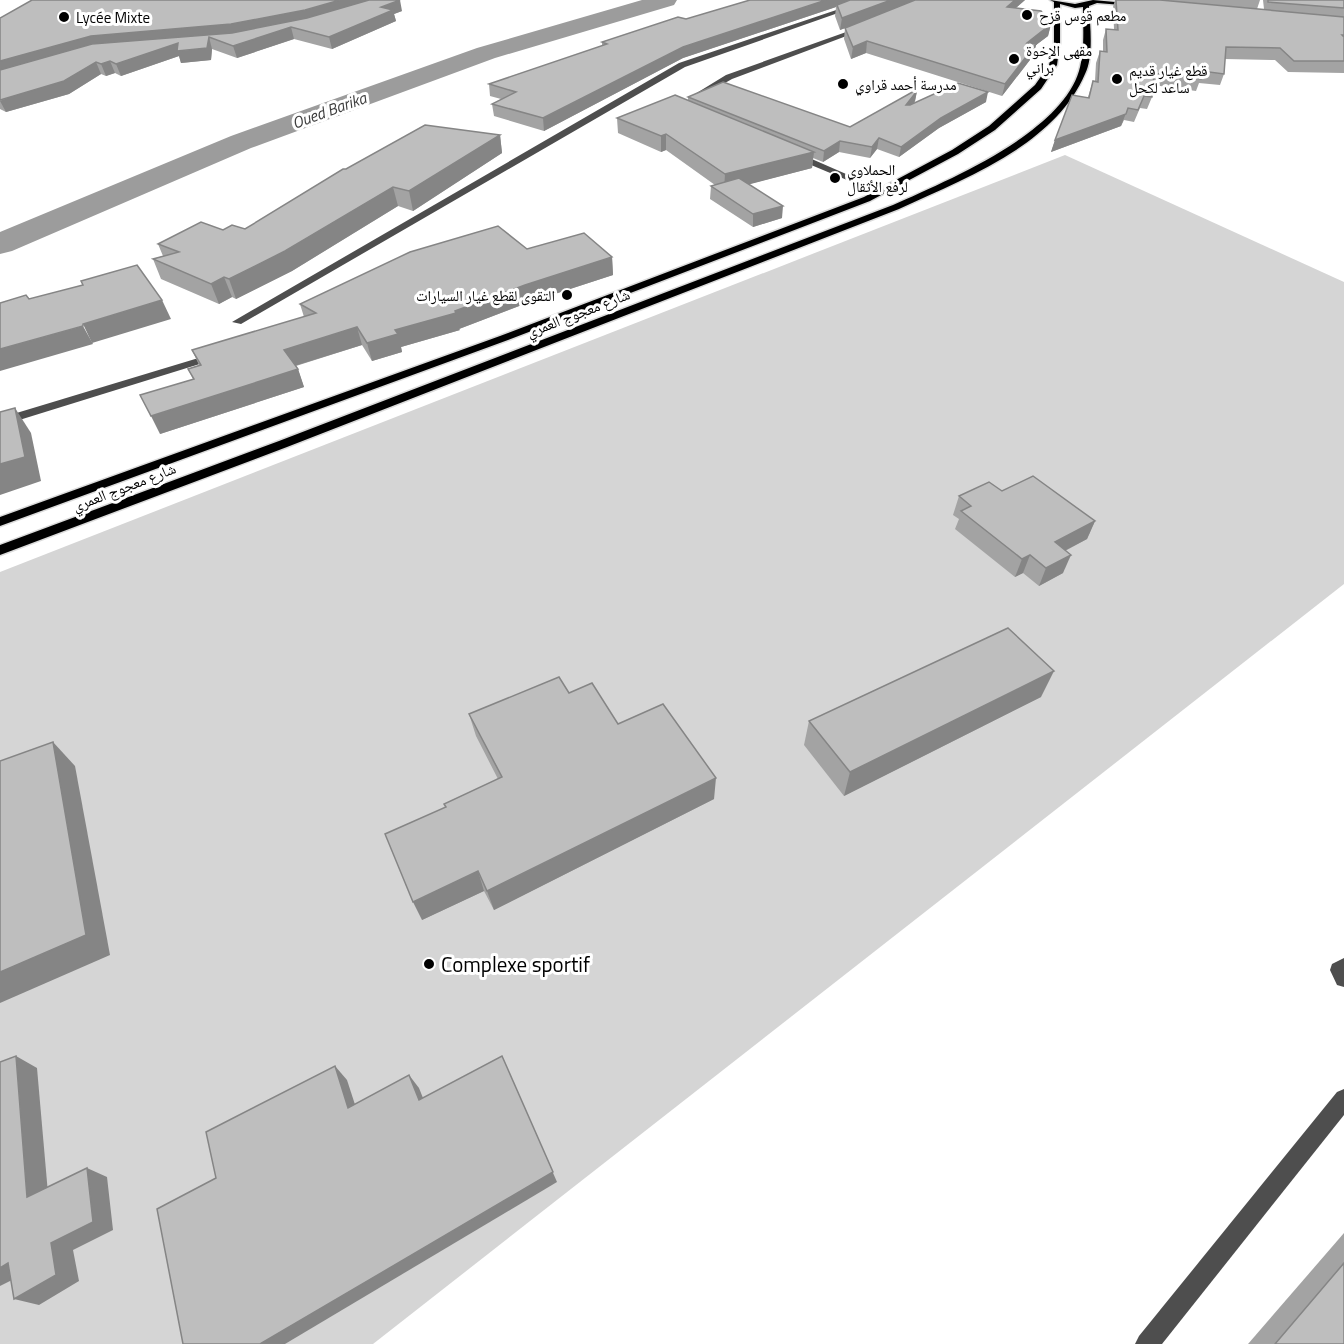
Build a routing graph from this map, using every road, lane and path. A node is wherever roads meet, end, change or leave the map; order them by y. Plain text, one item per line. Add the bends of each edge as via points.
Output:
1 (872, 0) edge
2 (1055, 1) edge
3 (1095, 1) edge
4 (1126, 3) junction
5 (1142, 4) edge
6 (1086, 6) junction
7 (1086, 18) junction
8 (877, 22) edge
9 (689, 100) edge
10 (784, 151) edge
11 (881, 191) junction
12 (237, 322) dead end
13 (231, 351) edge
14 (0, 422) edge
15 (0, 522) edge
16 (0, 550) edge
17 (1344, 967) edge
18 (1344, 978) edge
19 (1344, 1099) edge
20 (1147, 1344) edge

1 - 12 street via 682,64
2 - 6 main road
2 - 11 main road, شارع معجوج العمري via 1057,43 1053,65 1038,87 974,140
3 - 4 main road
3 - 6 main road
4 - 5 main road
4 - 7 main road
6 - 7 main road, شارع معجوج العمري
7 - 16 main road, شارع معجوج العمري via 1083,72 1058,110 1011,148 964,175 874,215
8 - 9 street via 729,77
10 - 11 street
11 - 15 main road, شارع معجوج العمري via 504,338
13 - 14 street
17 - 18 street via 1339,970
19 - 20 street

